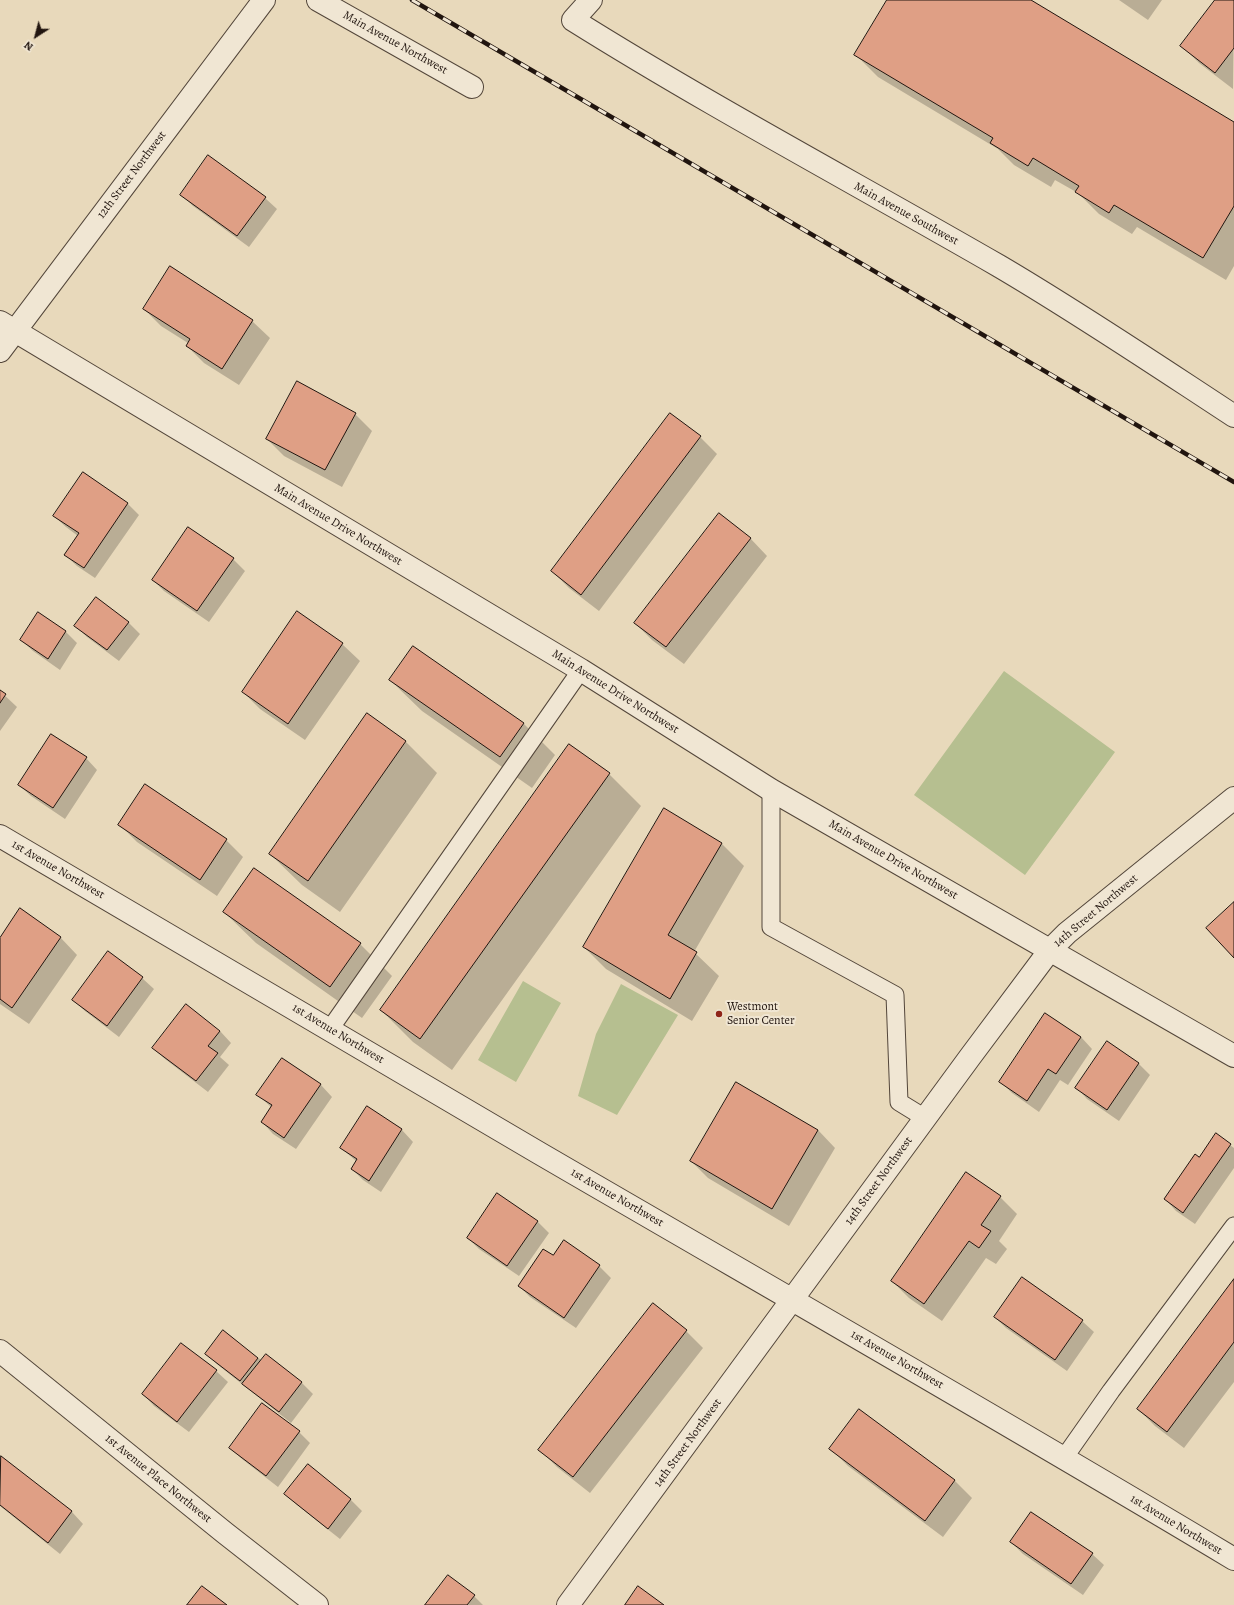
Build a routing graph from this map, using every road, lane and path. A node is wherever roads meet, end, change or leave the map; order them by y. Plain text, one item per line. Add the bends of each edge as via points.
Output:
1 (264, 0) edge
2 (318, 0) edge
3 (591, 0) edge
4 (472, 86) dead end
5 (7, 326) edge
6 (0, 351) edge
7 (1234, 416) edge
8 (581, 670) junction
9 (771, 790) junction
10 (1234, 798) edge
11 (0, 836) edge
12 (1050, 950) junction
13 (330, 1029) junction
14 (1234, 1056) edge
15 (925, 1118) junction
16 (1234, 1226) edge
17 (793, 1299) junction
18 (2, 1358) edge
19 (1064, 1458) junction
20 (1234, 1559) edge
21 (317, 1605) edge
22 (568, 1605) edge

1 - 5 street, 12th Street Northwest
2 - 4 street, Main Avenue Northwest
3 - 7 street, Main Avenue Southwest via 573,20 762,134 1012,274
5 - 6 street, 12th Street Northwest
5 - 8 street, Main Avenue Drive Northwest
8 - 9 street, Main Avenue Drive Northwest
8 - 13 lane
9 - 12 street, Main Avenue Drive Northwest
9 - 15 lane via 770,927 895,995 899,1102
10 - 12 street, 14th Street Northwest via 1067,933
11 - 13 street, 1st Avenue Northwest
12 - 14 street, Main Avenue Drive Northwest
12 - 15 street, 14th Street Northwest
13 - 17 street, 1st Avenue Northwest
15 - 17 street, 14th Street Northwest
16 - 19 lane
17 - 19 street, 1st Avenue Northwest
17 - 22 street, 14th Street Northwest
18 - 21 street, 1st Avenue Place Northwest
19 - 20 street, 1st Avenue Northwest

